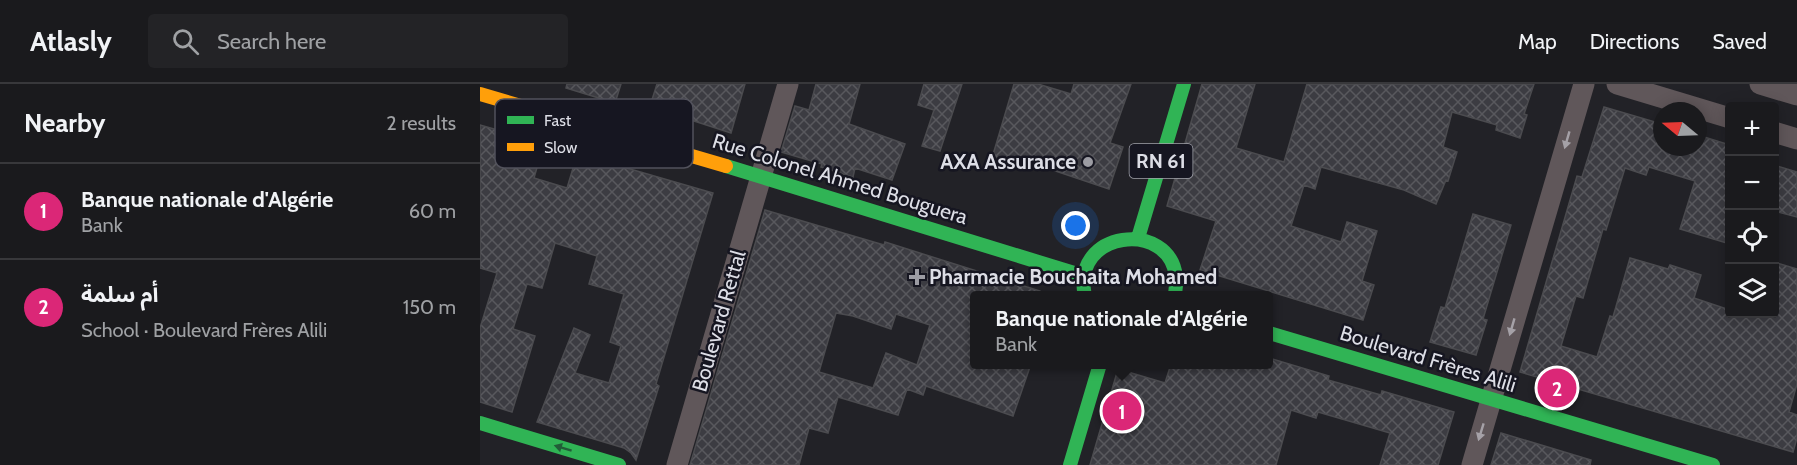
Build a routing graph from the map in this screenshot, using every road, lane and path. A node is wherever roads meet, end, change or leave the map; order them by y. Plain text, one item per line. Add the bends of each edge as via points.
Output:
1 (788, 84) edge
2 (1184, 84) edge
3 (1584, 84) edge
4 (1617, 84) edge
5 (1760, 84) edge
6 (480, 94) edge
7 (1797, 95) edge
8 (497, 99) edge
9 (1725, 116) edge
10 (1779, 134) edge
11 (1797, 139) edge
12 (693, 156) edge
13 (761, 176) junction
14 (1138, 238) junction
15 (1084, 276) junction
16 (1085, 291) edge
17 (1176, 291) edge
18 (1273, 334) edge
19 (1099, 369) edge
20 (1491, 399) junction
21 (480, 423) edge
22 (619, 465) edge
23 (677, 465) edge
24 (1070, 465) edge
25 (1472, 465) edge
26 (1713, 465) edge

1 - 13 street, Boulevard Rettal
2 - 14 main road, RN 61
3 -> 20 street
4 - 9 street
5 - 7 street
6 - 8 main road, Rue Colonel Ahmed Bouguera
10 - 11 street
12 - 13 main road, Rue Colonel Ahmed Bouguera
13 - 15 main road, Rue Colonel Ahmed Bouguera
13 - 23 street, Boulevard Rettal
14 - 15 main road via 1109,243 1089,262
14 - 17 main road via 1167,255 1175,271
15 - 16 main road
18 - 20 main road, Boulevard Frères Alili
19 - 24 main road
20 -> 25 street
20 - 26 main road, Boulevard Frères Alili
22 -> 21 main road

